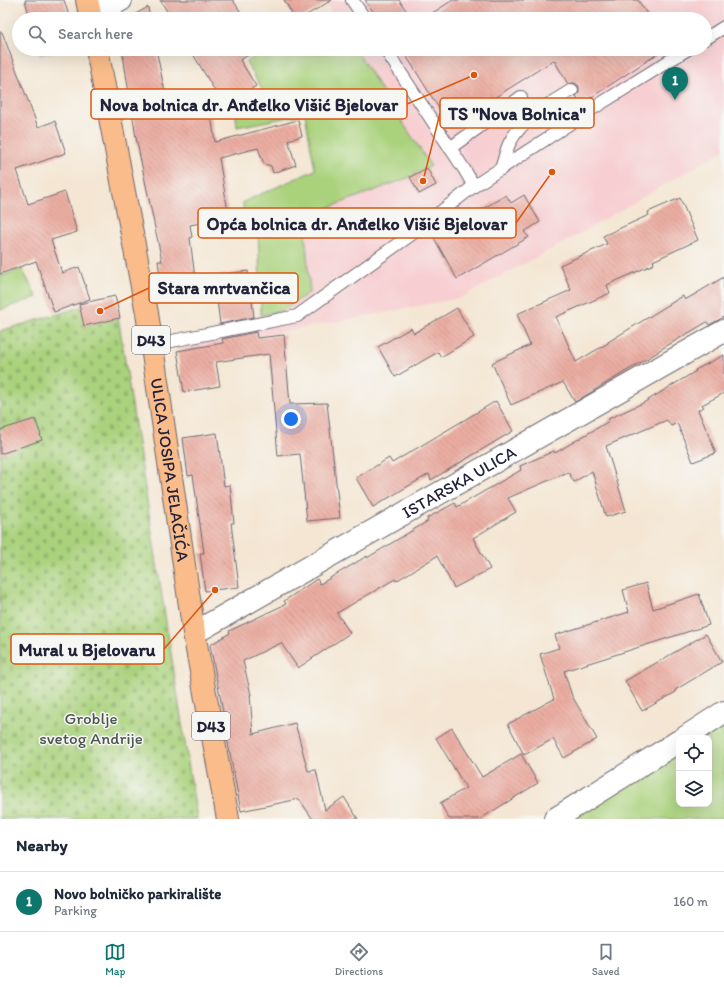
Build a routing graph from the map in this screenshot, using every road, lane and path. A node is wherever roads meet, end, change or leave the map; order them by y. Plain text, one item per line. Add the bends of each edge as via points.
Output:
1 (122, 0) edge
2 (352, 0) edge
3 (89, 10) edge
4 (360, 12) edge
5 (724, 27) edge
6 (712, 33) edge
7 (98, 56) edge
8 (389, 56) edge
9 (677, 56) edge
10 (572, 90) dead end
11 (521, 97) dead end
12 (450, 148) junction
13 (501, 169) junction
14 (474, 186) junction
15 (724, 331) edge
16 (152, 345) junction
17 (194, 633) junction
18 (724, 712) edge
19 (689, 735) edge
20 (676, 743) edge
21 (228, 819) edge
22 (555, 819) edge

1 - 3 street
2 - 4 lane
5 - 6 lane
7 - 16 main road, ULICA JOSIPA JELAČIĆA / D43
8 - 12 lane
9 - 13 lane
10 - 13 lane via 535,113 520,127 510,142
11 - 12 lane
12 - 14 lane
13 - 14 lane
14 - 16 lane via 297,316
15 - 17 street, ISTARSKA ULICA
16 - 17 main road, ULICA JOSIPA JELAČIĆA / D43
17 - 21 main road, ULICA JOSIPA JELAČIĆA / D43
18 - 19 street
20 - 22 street

